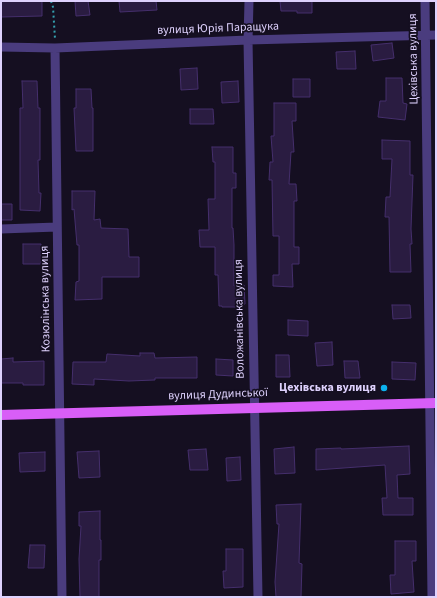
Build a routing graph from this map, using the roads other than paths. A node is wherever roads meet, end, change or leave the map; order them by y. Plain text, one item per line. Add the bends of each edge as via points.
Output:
1 (249, 1) edge
2 (425, 1) edge
3 (436, 35) edge
4 (425, 36) junction
5 (248, 40) junction
6 (1, 47) edge
7 (55, 48) junction
8 (57, 227) junction
9 (1, 230) edge
10 (433, 403) edge
11 (254, 407) junction
12 (60, 413) junction
13 (1, 414) edge
14 (62, 597) edge
15 (258, 597) edge
16 (432, 597) edge

1 - 5 street, Воложанівська вулиця
2 - 4 street, Цехівська вулиця
3 - 4 street, вулиця Юрія Паращука
4 - 5 street, вулиця Юрія Паращука
4 - 10 street, Цехівська вулиця
5 - 7 street, вулиця Юрія Паращука
5 - 11 street, Воложанівська вулиця
6 - 7 street, вулиця Юрія Паращука
7 - 8 street, Козюлінська вулиця
8 - 9 street
8 - 12 street, Козюлінська вулиця
10 - 11 main road, вулиця Дудинської
10 - 16 street, Цехівська вулиця
11 - 12 main road, вулиця Дудинської
11 - 15 street, Воложанівська вулиця
12 - 13 main road, вулиця Дудинської
12 - 14 street, Козюлінська вулиця

